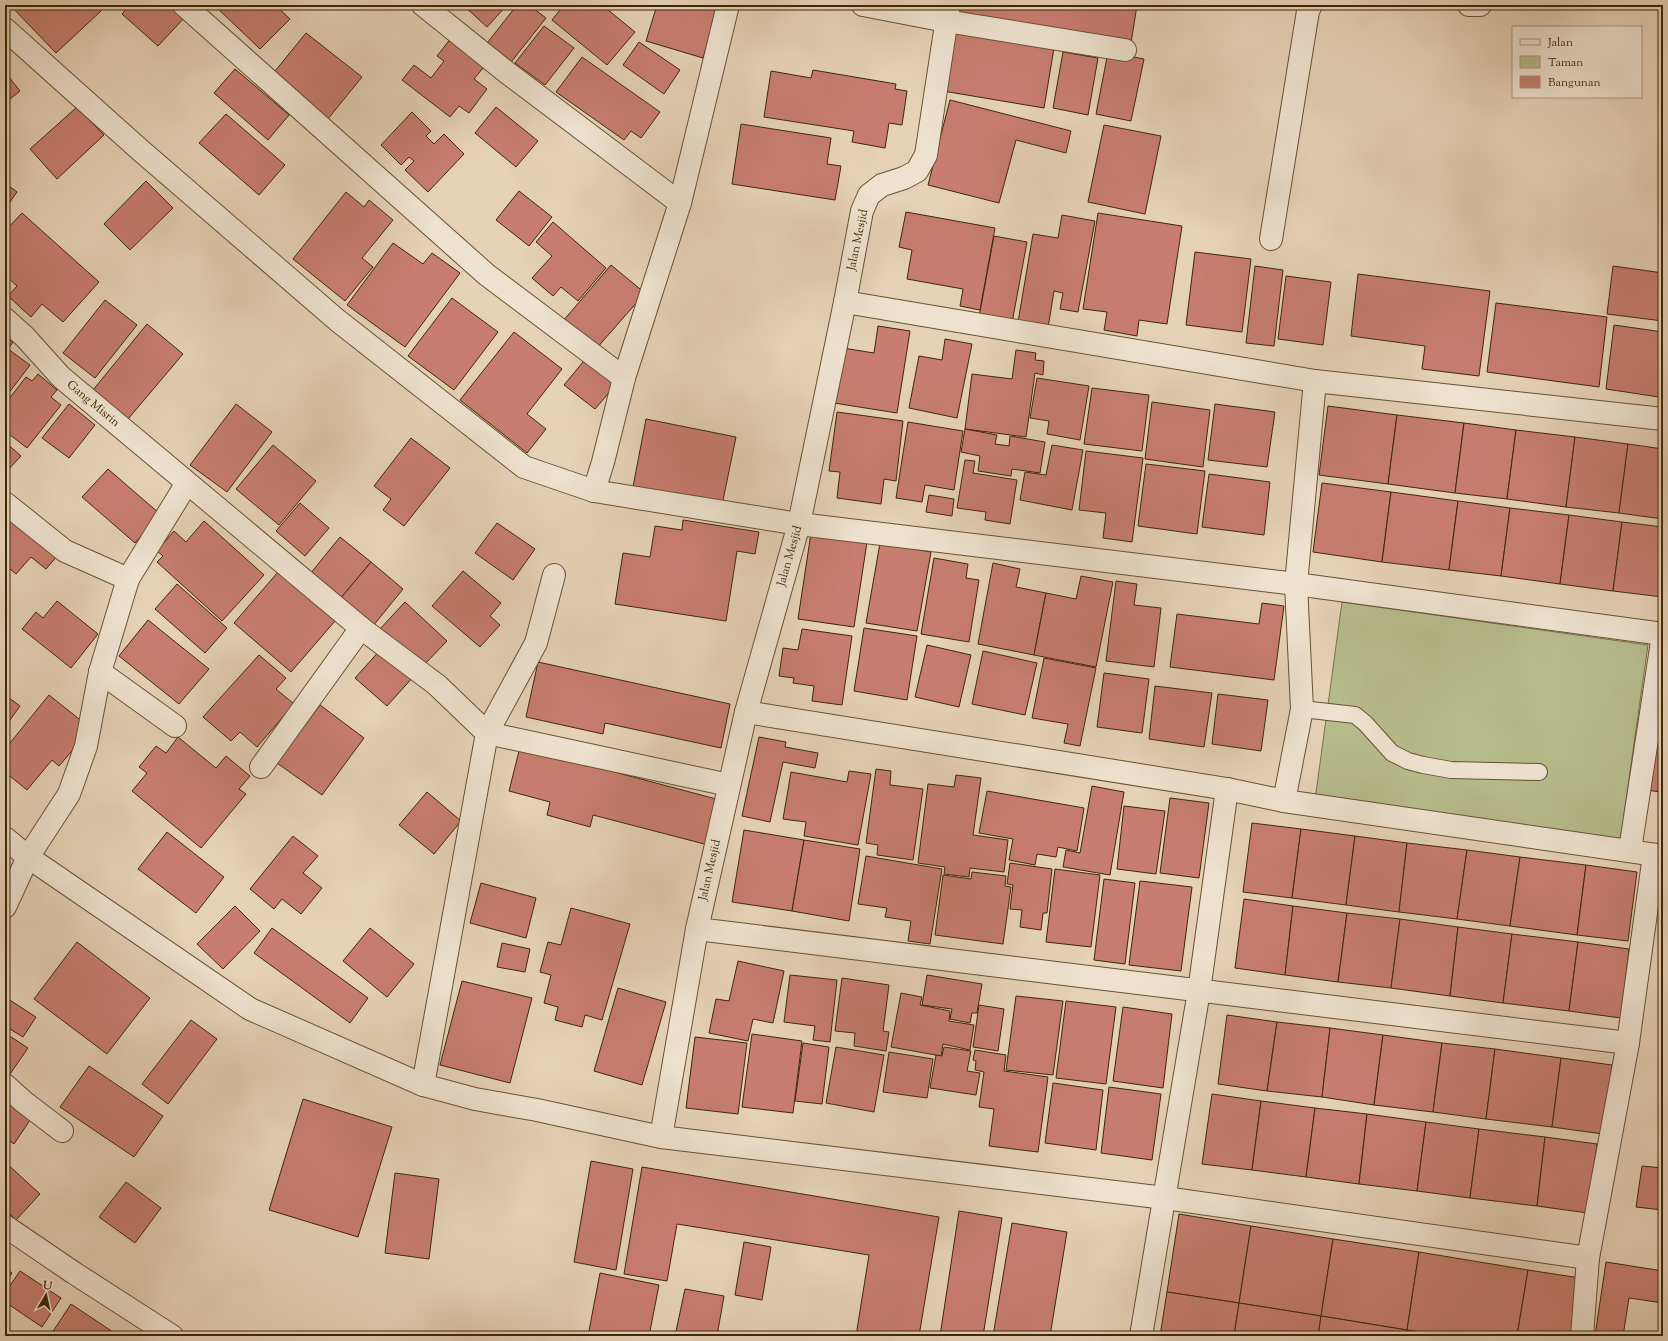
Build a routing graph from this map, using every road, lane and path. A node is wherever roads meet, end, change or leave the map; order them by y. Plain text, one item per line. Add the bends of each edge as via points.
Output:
1 (184, 5) edge
2 (423, 5) edge
3 (728, 5) edge
4 (864, 5) edge
5 (1311, 5) edge
6 (1469, 5) edge
7 (1480, 5) edge
8 (948, 13) edge
9 (5, 29) edge
10 (1125, 50) dead end
11 (680, 203) junction
12 (1271, 240) dead end
13 (845, 302) junction
14 (5, 319) edge
15 (624, 378) junction
16 (1315, 381) junction
17 (1663, 419) edge
18 (187, 483) junction
19 (594, 491) junction
20 (5, 503) edge
21 (799, 524) junction
22 (554, 575) dead end
23 (128, 579) junction
24 (1296, 584) junction
25 (361, 628) junction
26 (1663, 635) edge
27 (100, 672) junction
28 (1302, 709) junction
29 (746, 712) junction
30 (175, 726) dead end
31 (486, 733) junction
32 (261, 767) dead end
33 (1539, 772) dead end
34 (729, 785) junction
35 (1227, 789) junction
36 (1284, 801) junction
37 (5, 838) edge
38 (1630, 850) junction
39 (1658, 855) edge
40 (28, 857) junction
41 (5, 907) edge
42 (697, 929) junction
43 (1199, 991) junction
44 (1628, 1043) junction
45 (5, 1085) edge
46 (423, 1085) junction
47 (62, 1131) dead end
48 (661, 1137) junction
49 (1165, 1198) junction
50 (5, 1226) edge
51 (1588, 1258) junction
52 (172, 1336) edge
53 (1141, 1336) edge
54 (1582, 1336) edge

1 - 15 street via 487,275
2 - 11 street
3 - 11 street
4 - 8 street
5 - 12 street
6 - 7 street
8 - 10 street
8 - 13 street, Jalan Mesjid via 926,155 917,171 882,185 869,195 862,211
9 - 19 street via 343,325 524,466
11 - 15 street
13 - 16 street
13 - 21 street, Jalan Mesjid
14 - 18 street, Gang Misrin via 61,377
15 - 19 street
16 - 17 street
16 - 24 street
18 - 23 street
18 - 25 street, Gang Misrin
19 - 21 street
20 - 23 street via 65,551
21 - 24 street
21 - 29 street, Jalan Mesjid
22 - 31 street via 536,643
23 - 27 street
24 - 26 street
24 - 28 street
25 - 31 street, Gang Misrin via 437,685
25 - 32 street
26 - 38 street
27 - 30 street
27 - 40 street via 86,746 69,794
28 - 33 lane via 1355,715 1366,723 1392,753 1423,765 1451,770
28 - 36 street
29 - 34 street, Jalan Mesjid
29 - 35 street
31 - 34 street
31 - 46 street
34 - 42 street, Jalan Mesjid
35 - 36 street
35 - 43 street
36 - 38 street
37 - 40 street
38 - 39 street
39 - 44 street
40 - 41 street
40 - 46 street via 250,1009
42 - 43 street
42 - 48 street, Jalan Mesjid
43 - 44 street
43 - 49 street
44 - 51 street
45 - 47 street
46 - 48 street via 475,1099
48 - 49 street
49 - 51 street
49 - 53 street
50 - 52 street
51 - 54 street

